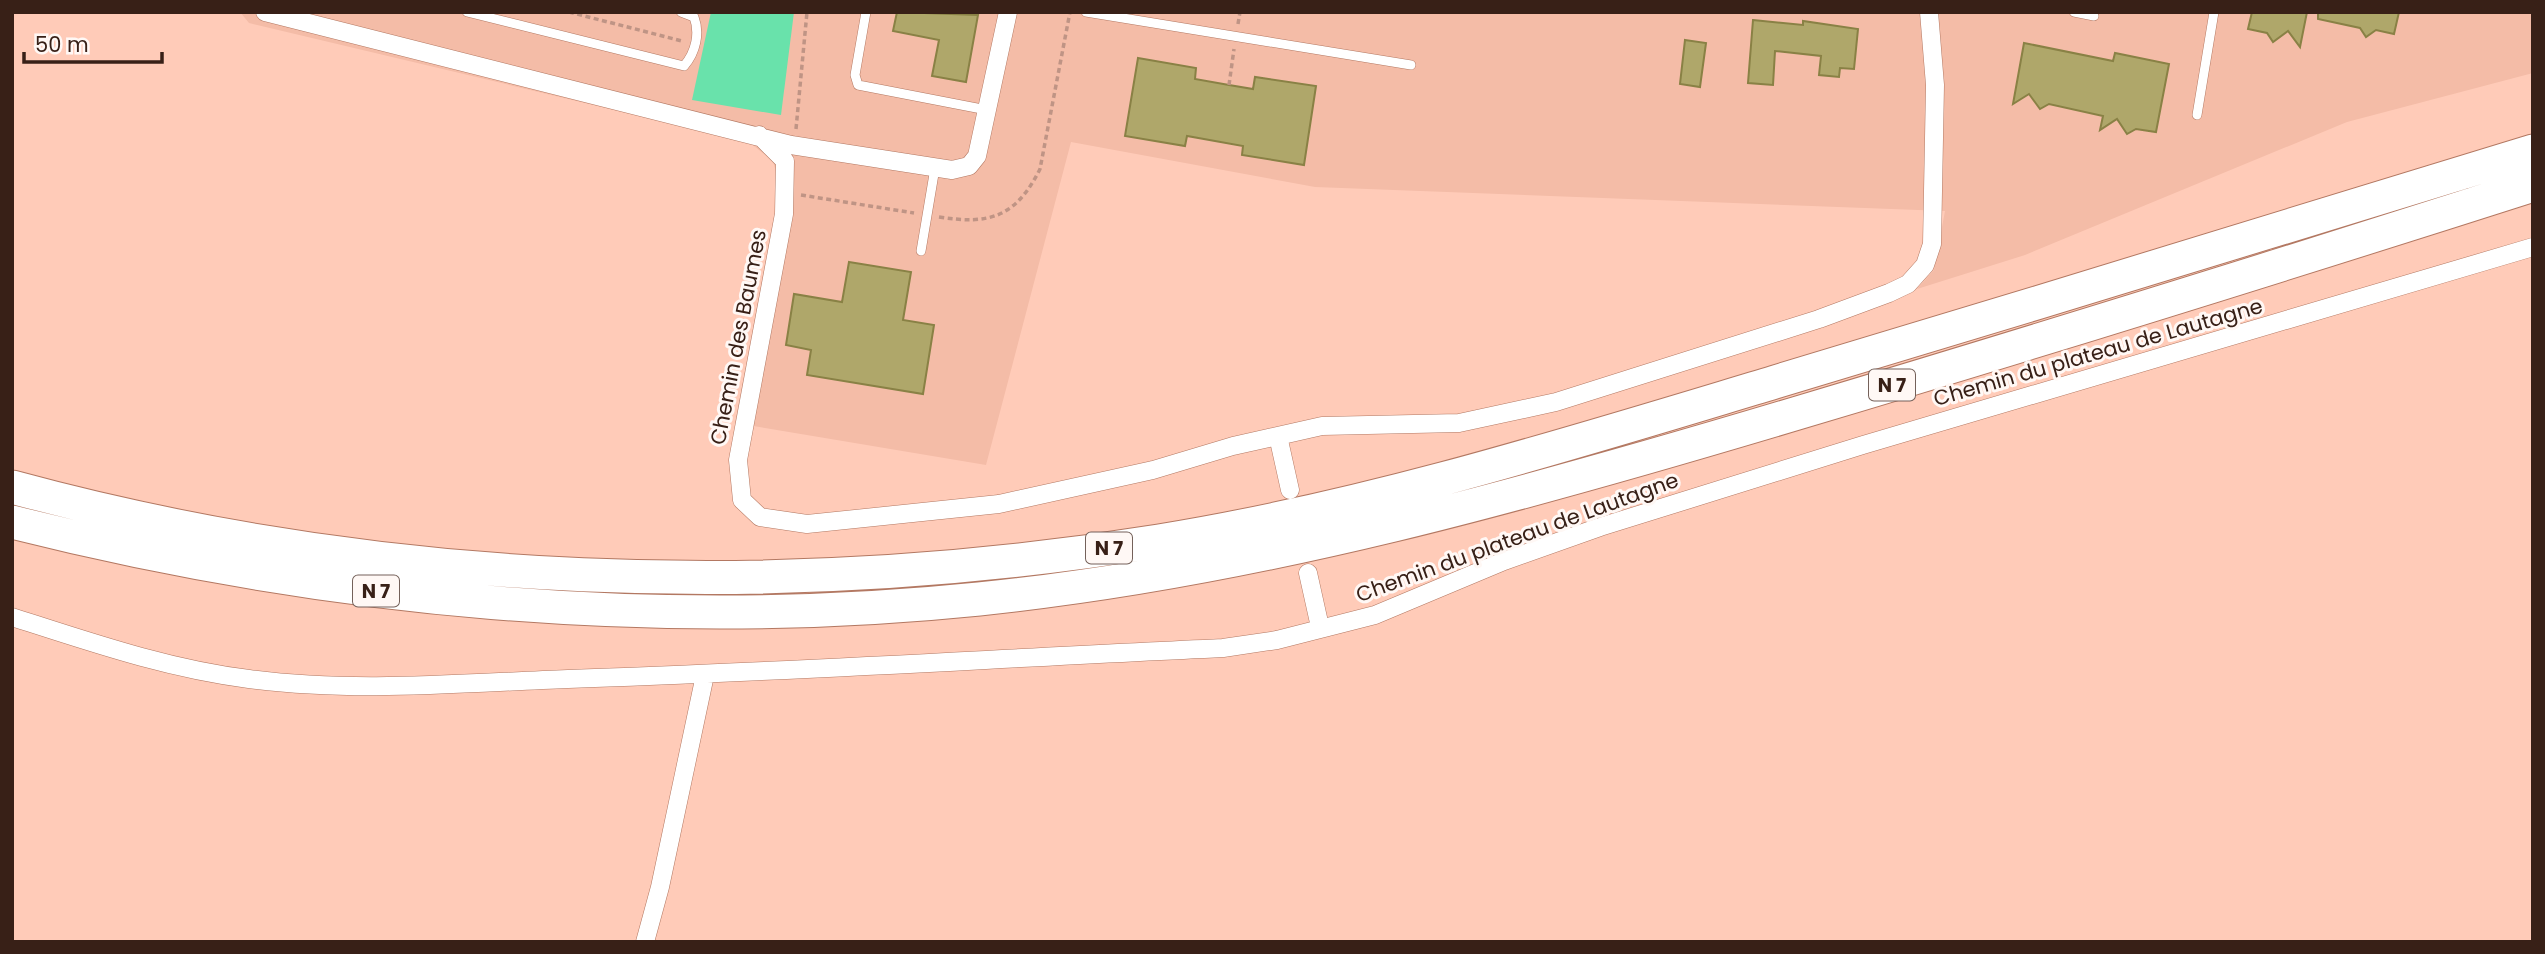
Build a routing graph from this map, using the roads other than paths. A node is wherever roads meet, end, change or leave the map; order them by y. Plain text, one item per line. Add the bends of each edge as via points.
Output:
1 (265, 12) edge
2 (467, 12) edge
3 (681, 12) edge
4 (866, 12) edge
5 (1009, 12) edge
6 (1086, 12) edge
7 (1929, 12) edge
8 (2074, 12) edge
9 (2214, 12) edge
10 (2094, 16) dead end
11 (1411, 65) dead end
12 (988, 110) junction
13 (2197, 115) dead end
14 (758, 135) junction
15 (2528, 152) edge
16 (935, 168) junction
17 (2533, 185) edge
18 (2533, 247) edge
19 (921, 251) dead end
20 (1278, 436) junction
21 (12, 487) edge
22 (1290, 490) dead end
23 (12, 522) edge
24 (1308, 573) dead end
25 (12, 617) edge
26 (1320, 627) junction
27 (705, 675) junction
28 (645, 942) edge

1 - 14 street, Chemin des Baumes
2 - 3 lane via 684,66 691,58 698,29 694,17
4 - 12 lane via 855,75 858,85
5 - 12 street
6 - 11 lane
7 - 20 street via 1935,85 1932,244 1925,265 1908,284 1819,319 1556,402 1459,422 1322,426
8 - 10 lane
9 - 13 lane
12 - 16 street via 977,156 969,166 961,170
14 - 16 street via 791,145
14 - 20 street, Chemin des Baumes via 785,161 785,192 738,460 742,500 760,517 807,524 999,504
15 - 21 highway, N 7 via 1548,450 1299,514 1093,551 844,574 698,577 563,573 395,559 243,537
16 - 19 lane
17 - 23 highway, N 7 via 1621,466 1370,532 1244,560 1103,583 980,599 849,608 721,611 552,606 329,586 197,564
18 - 26 street, Chemin du plateau de Lautagne via 1600,527 1375,615
20 - 22 street
24 - 26 street
25 - 27 street via 139,658 261,680 349,687
26 - 27 street via 1277,640 1223,648
27 - 28 street

